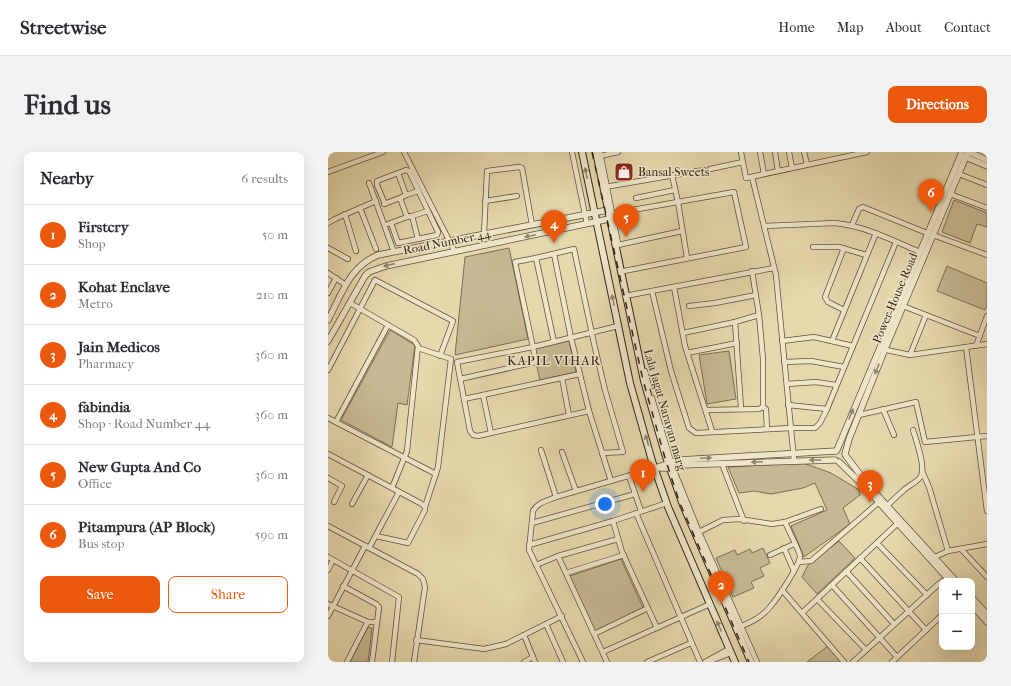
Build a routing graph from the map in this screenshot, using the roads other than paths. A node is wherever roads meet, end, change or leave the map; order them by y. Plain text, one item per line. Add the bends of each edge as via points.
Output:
1 (383, 152) edge
2 (404, 152) edge
3 (572, 152) edge
4 (582, 152) edge
5 (618, 152) edge
6 (741, 152) edge
7 (760, 152) edge
8 (774, 152) edge
9 (789, 152) edge
10 (804, 152) edge
11 (868, 152) edge
12 (599, 153) edge
13 (965, 154) edge
14 (987, 160) edge
15 (743, 162) junction
16 (807, 164) junction
17 (987, 166) edge
18 (792, 168) junction
19 (710, 169) dead end
20 (704, 170) dead end
21 (778, 171) junction
22 (328, 172) edge
23 (398, 173) junction
24 (764, 174) junction
25 (959, 174) junction
26 (672, 175) junction
27 (752, 177) junction
28 (369, 183) dead end
29 (987, 185) edge
30 (605, 187) junction
31 (418, 190) junction
32 (675, 190) junction
33 (950, 194) junction
34 (406, 195) junction
35 (517, 196) dead end
36 (400, 198) junction
37 (636, 198) dead end
38 (485, 201) junction
39 (678, 202) junction
40 (377, 204) junction
41 (385, 204) junction
42 (360, 208) junction
43 (987, 208) edge
44 (428, 211) junction
45 (594, 212) junction
46 (345, 214) junction
47 (584, 214) junction
48 (609, 214) junction
49 (410, 217) junction
50 (596, 222) junction
51 (328, 223) edge
52 (391, 223) junction
53 (587, 224) junction
54 (384, 225) junction
55 (532, 225) junction
56 (852, 225) junction
57 (764, 226) junction
58 (682, 231) junction
59 (876, 233) junction
60 (484, 234) junction
61 (930, 234) junction
62 (418, 239) junction
63 (449, 241) junction
64 (896, 242) junction
65 (618, 245) junction
66 (813, 247) dead end
67 (328, 248) edge
68 (844, 248) junction
69 (376, 249) dead end
70 (356, 251) dead end
71 (394, 252) junction
72 (455, 252) junction
73 (920, 252) junction
74 (554, 254) junction
75 (866, 255) junction
76 (987, 255) edge
77 (536, 258) junction
78 (687, 258) junction
79 (348, 259) dead end
80 (774, 268) junction
81 (624, 271) junction
82 (752, 272) junction
83 (328, 273) edge
84 (336, 278) junction
85 (346, 285) junction
86 (674, 287) junction
87 (652, 291) junction
88 (328, 292) edge
89 (756, 295) junction
90 (627, 296) junction
91 (350, 303) junction
92 (689, 306) dead end
93 (903, 306) junction
94 (360, 308) junction
95 (844, 310) junction
96 (759, 315) junction
97 (926, 315) junction
98 (987, 316) edge
99 (328, 320) edge
100 (735, 322) junction
101 (388, 325) junction
102 (618, 326) junction
103 (592, 332) junction
104 (683, 333) junction
105 (980, 336) junction
106 (571, 338) junction
107 (782, 341) junction
108 (832, 341) junction
109 (328, 342) edge
110 (554, 342) junction
111 (736, 343) junction
112 (987, 344) edge
113 (853, 346) junction
114 (976, 346) junction
115 (534, 347) junction
116 (966, 347) junction
117 (418, 348) junction
118 (882, 349) junction
119 (687, 353) junction
120 (910, 354) junction
121 (440, 356) junction
122 (784, 362) junction
123 (844, 367) junction
124 (328, 370) edge
125 (580, 374) junction
126 (562, 378) junction
127 (460, 379) junction
128 (786, 384) junction
129 (836, 385) junction
130 (483, 395) junction
131 (464, 399) junction
132 (788, 405) junction
133 (763, 407) junction
134 (741, 408) junction
135 (827, 409) junction
136 (883, 409) junction
137 (706, 410) junction
138 (589, 411) junction
139 (569, 415) junction
140 (859, 415) junction
141 (328, 418) edge
142 (336, 422) junction
143 (791, 428) junction
144 (767, 429) junction
145 (913, 430) dead end
146 (712, 431) junction
147 (491, 433) junction
148 (894, 435) dead end
149 (987, 436) edge
150 (978, 438) junction
151 (541, 450) dead end
152 (836, 451) junction
153 (562, 452) dead end
154 (602, 453) junction
155 (328, 454) edge
156 (846, 455) junction
157 (987, 456) edge
158 (794, 457) junction
159 (980, 457) junction
160 (404, 458) junction
161 (837, 461) junction
162 (722, 464) junction
163 (670, 465) junction
164 (655, 468) junction
165 (922, 471) junction
166 (436, 474) junction
167 (368, 475) junction
168 (629, 476) junction
169 (328, 478) edge
170 (611, 481) junction
171 (392, 488) junction
172 (576, 491) junction
173 (399, 492) junction
174 (635, 494) junction
175 (556, 498) junction
176 (334, 502) dead end
177 (667, 502) junction
178 (879, 502) junction
179 (352, 504) dead end
180 (425, 507) junction
181 (886, 507) junction
182 (822, 509) dead end
183 (987, 511) edge
184 (638, 512) junction
185 (744, 520) junction
186 (613, 521) junction
187 (785, 522) junction
188 (532, 523) junction
189 (898, 523) junction
190 (328, 526) edge
191 (697, 533) junction
192 (376, 536) junction
193 (618, 539) junction
194 (877, 542) junction
195 (794, 544) junction
196 (987, 544) edge
197 (529, 546) junction
198 (367, 547) junction
199 (784, 548) junction
200 (961, 549) junction
201 (948, 551) junction
202 (624, 555) junction
203 (770, 555) dead end
204 (558, 556) junction
205 (328, 557) edge
206 (860, 558) junction
207 (935, 558) junction
208 (334, 560) junction
209 (799, 562) junction
210 (536, 565) junction
211 (328, 570) edge
212 (352, 570) junction
213 (794, 571) junction
214 (846, 571) junction
215 (566, 573) junction
216 (987, 577) edge
217 (943, 578) edge
218 (953, 578) edge
219 (832, 585) junction
220 (939, 585) edge
221 (344, 586) junction
222 (782, 590) junction
223 (927, 594) junction
224 (817, 599) junction
225 (975, 601) edge
226 (328, 604) edge
227 (710, 604) junction
228 (334, 607) junction
229 (648, 608) junction
230 (975, 608) edge
231 (909, 611) junction
232 (802, 613) junction
233 (987, 614) edge
234 (328, 616) edge
235 (562, 616) junction
236 (680, 617) junction
237 (939, 618) edge
238 (368, 622) junction
239 (377, 622) junction
240 (987, 622) edge
241 (546, 624) junction
242 (894, 624) junction
243 (739, 627) junction
244 (656, 628) junction
245 (926, 630) junction
246 (594, 634) junction
247 (524, 635) junction
248 (879, 638) junction
249 (416, 640) junction
250 (691, 643) junction
251 (866, 650) junction
252 (730, 651) junction
253 (603, 652) junction
254 (896, 657) junction
255 (534, 660) edge
256 (707, 661) edge
257 (347, 662) edge
258 (372, 662) edge
259 (392, 662) edge
260 (414, 662) edge
261 (524, 662) edge
262 (563, 662) edge
263 (583, 662) edge
264 (607, 662) edge
265 (647, 662) edge
266 (700, 662) edge
267 (735, 662) edge
268 (751, 662) edge
269 (757, 662) edge
270 (844, 662) edge
271 (852, 662) edge
272 (892, 662) edge

1 - 22 street
2 - 63 street
3 - 47 street
45 -> 4 main road, Lala Jagat Narayan marg
5 - 12 street
6 - 15 street
7 - 24 street
8 - 21 street
9 - 18 street
10 - 16 street
11 - 16 street
12 - 30 main road, Lala Jagat Narayan marg
13 - 14 street
13 - 17 street
13 - 25 street, Power House Road
13 - 61 street, Power House Road
15 - 19 street
15 - 27 street via 746,178
16 - 18 street
18 - 21 street
20 - 26 street
21 - 24 street
23 - 31 street via 409,171
23 - 34 street
23 - 41 street via 377,181
24 - 27 street
25 - 29 street
25 - 33 street, Power House Road
26 - 30 street
26 - 32 street
27 - 57 street
28 - 40 street
30 - 48 main road, Lala Jagat Narayan marg
31 - 34 street
31 - 44 street
32 - 37 street
32 - 39 street
33 - 43 street
33 - 61 street, Power House Road
34 - 36 street
35 - 38 street
36 - 41 street
36 - 49 street
38 - 55 street via 487,171 522,168
38 - 60 street
39 - 48 street
39 - 58 street
39 - 78 street via 734,192 746,247
40 - 41 street
40 - 42 street
40 - 54 street
42 - 46 street
42 - 69 street
44 - 49 street
44 - 62 street via 437,235
45 - 47 street, Road Number 44
45 - 48 street, Road Number 44
45 - 50 main road, Lala Jagat Narayan marg
46 - 51 street
46 - 70 street
47 - 53 street
47 - 55 street, Road Number 44
48 - 50 street, Road Number 44
48 - 65 street
48 - 90 main road, Lala Jagat Narayan marg
49 - 52 street
49 - 62 street
50 - 53 street, Road Number 44
102 -> 50 main road, Lala Jagat Narayan marg
52 - 54 street
52 - 62 street via 398,243
53 -> 72 street, Road Number 44
54 - 71 street
55 - 60 street, Road Number 44
56 - 57 street via 835,223
56 - 59 street
56 - 61 street via 859,209 863,207
57 - 80 street
58 - 65 street
58 - 78 street
59 - 64 street
59 - 75 street
60 - 63 street, Road Number 44
61 - 73 street, Power House Road
61 - 76 street
61 - 93 street, Power House Road
63 - 71 street, Road Number 44
63 - 72 street
64 - 73 street
64 - 113 street
65 - 81 street
66 - 68 street
67 - 79 street
68 - 75 street
68 - 95 street via 825,297 828,302
71 - 85 street, Road Number 44 via 378,255 363,263 351,275
72 -> 91 street, Road Number 44 via 369,272
73 - 118 street, Power House Road
74 - 77 street
74 - 103 street via 574,249
74 - 106 street
75 - 95 street
77 - 110 street
77 - 115 street via 515,262
78 - 81 street
80 - 82 street
80 - 107 street
81 - 90 street
82 - 86 street
82 - 89 street
83 - 84 street
84 - 85 street
84 - 88 street
85 - 99 street, Road Number 44
86 - 87 street
86 - 104 street
87 - 90 street
87 - 146 street via 671,371 689,428 696,432
89 - 92 street
89 - 96 street
90 - 163 main road, Lala Jagat Narayan marg via 644,381
91 - 94 street
91 - 109 street, Road Number 44
93 - 97 street
93 - 118 street, Power House Road
94 - 101 street
94 - 121 street via 375,280 452,321
94 - 124 street
95 - 108 street
96 - 100 street
96 - 133 street via 763,359
97 - 105 street
97 - 120 street
98 - 105 street
100 - 104 street
100 - 111 street
101 - 117 street via 417,342
101 - 142 street
102 - 103 street
164 -> 102 main road, Lala Jagat Narayan marg via 630,383
103 - 106 street
103 - 154 street via 623,452
104 - 119 street
105 - 114 street
106 - 110 street
106 - 125 street
107 - 108 street via 814,337
107 - 122 street
108 - 113 street
110 - 115 street
111 - 119 street
111 - 134 street
112 - 114 street
113 - 123 street
114 - 116 street
115 - 127 street via 536,362
115 - 127 street via 457,362
116 - 120 street
116 - 150 street
117 - 121 street
117 - 160 street via 407,451
118 - 120 street
118 -> 140 street, Power House Road
152 -> 118 street, Power House Road
119 - 137 street
121 - 166 street via 451,359
122 - 123 street via 811,361
122 - 128 street
123 - 129 street
125 - 126 street
125 - 138 street
126 - 130 street
126 - 139 street
127 - 131 street
128 - 129 street via 816,382
128 - 132 street
129 - 135 street
130 - 131 street
130 - 147 street
131 - 147 street via 470,432 478,436
132 - 135 street
132 - 143 street
133 - 134 street
133 - 144 street via 766,409
134 - 137 street
135 - 143 street via 817,427
136 - 140 street
136 - 148 street
136 - 150 street via 916,402 925,442
137 - 146 street
138 - 139 street
138 - 154 street
139 - 147 street
140 - 156 street, Power House Road via 849,439
141 - 142 street
142 - 160 street
143 - 144 street
143 - 158 street
144 - 146 street
145 - 165 street
149 - 150 street
150 - 159 street
151 - 175 street
152 - 156 street via 843,451
152 - 158 street
152 - 161 street via 834,454
153 - 172 street
154 - 170 street
155 - 167 street
156 - 161 street via 843,461
156 - 181 street
157 - 159 street
161 -> 158 street
158 -> 162 street
163 -> 158 street via 680,460
159 - 183 street
160 - 166 street
160 - 171 street
161 - 178 street
162 - 163 street
162 - 185 street
163 - 164 street
163 - 191 main road, Lala Jagat Narayan marg
164 - 168 street
164 - 177 main road, Lala Jagat Narayan marg
165 - 181 street via 917,480
165 - 201 street
166 - 180 street
167 - 171 street
167 - 179 street
168 - 170 street
168 - 174 street
169 - 176 street via 342,486
170 - 172 street
171 - 173 street
172 - 175 street
173 - 180 street
173 - 192 street
174 - 184 street
174 - 188 street
175 - 188 street via 535,506
177 - 184 street
177 - 227 main road, Lala Jagat Narayan marg
178 - 181 street
178 - 209 street via 811,561
180 - 192 street via 408,543
181 - 189 street
181 - 207 street
182 - 187 street
184 - 186 street
184 - 236 street
185 - 187 street via 772,524
185 - 191 street via 723,520
186 - 193 street
186 - 197 street
187 - 195 street
188 - 197 street
189 - 194 street
189 - 217 street
190 - 198 street
191 - 243 main road, Lala Jagat Narayan marg
192 - 198 street
193 - 202 street
193 - 204 street
194 - 206 street
194 - 223 street
195 - 199 street
195 - 209 street via 799,552
196 - 200 street
197 - 210 street
198 - 212 street
198 - 249 street via 423,579 425,587
199 - 203 street
199 - 213 street
200 - 201 street
200 - 216 street
201 - 207 street
202 - 215 street
202 - 229 street
204 - 210 street
204 - 215 street
205 - 208 street
206 - 214 street
206 - 231 street
207 - 218 street
208 - 211 street
208 - 212 street
209 - 213 street
210 - 235 street
212 - 221 street
212 - 259 street via 399,597
213 - 222 street
214 - 219 street
214 - 242 street
215 - 246 street
219 - 224 street
219 - 248 street
220 - 223 street
221 - 228 street
221 - 239 street via 378,606
222 - 232 street
222 - 243 street via 770,608 756,619
223 - 231 street
224 - 232 street
224 - 251 street
225 - 233 street
226 - 228 street
227 - 236 street
252 -> 227 main road, Lala Jagat Narayan marg
228 - 234 street
228 - 238 street
229 - 244 street
229 - 246 street
230 - 240 street
231 - 242 street
231 - 245 street
232 - 270 street
235 - 241 street
235 - 263 street
236 - 244 street
236 - 250 street
237 - 245 street
238 - 239 street
238 - 257 street
239 - 258 street
241 - 247 street
241 - 262 street
242 - 248 street
243 - 268 main road, Lala Jagat Narayan marg
243 - 269 street
244 - 253 street
245 - 254 street
246 - 253 street
247 - 249 street via 506,644 484,649
247 - 255 street
248 - 251 street
248 - 254 street
249 - 260 street
250 - 265 street
250 - 266 street
251 - 271 street
252 - 256 street
252 - 267 main road, Lala Jagat Narayan marg
253 - 264 street
254 - 272 street
255 - 261 street

